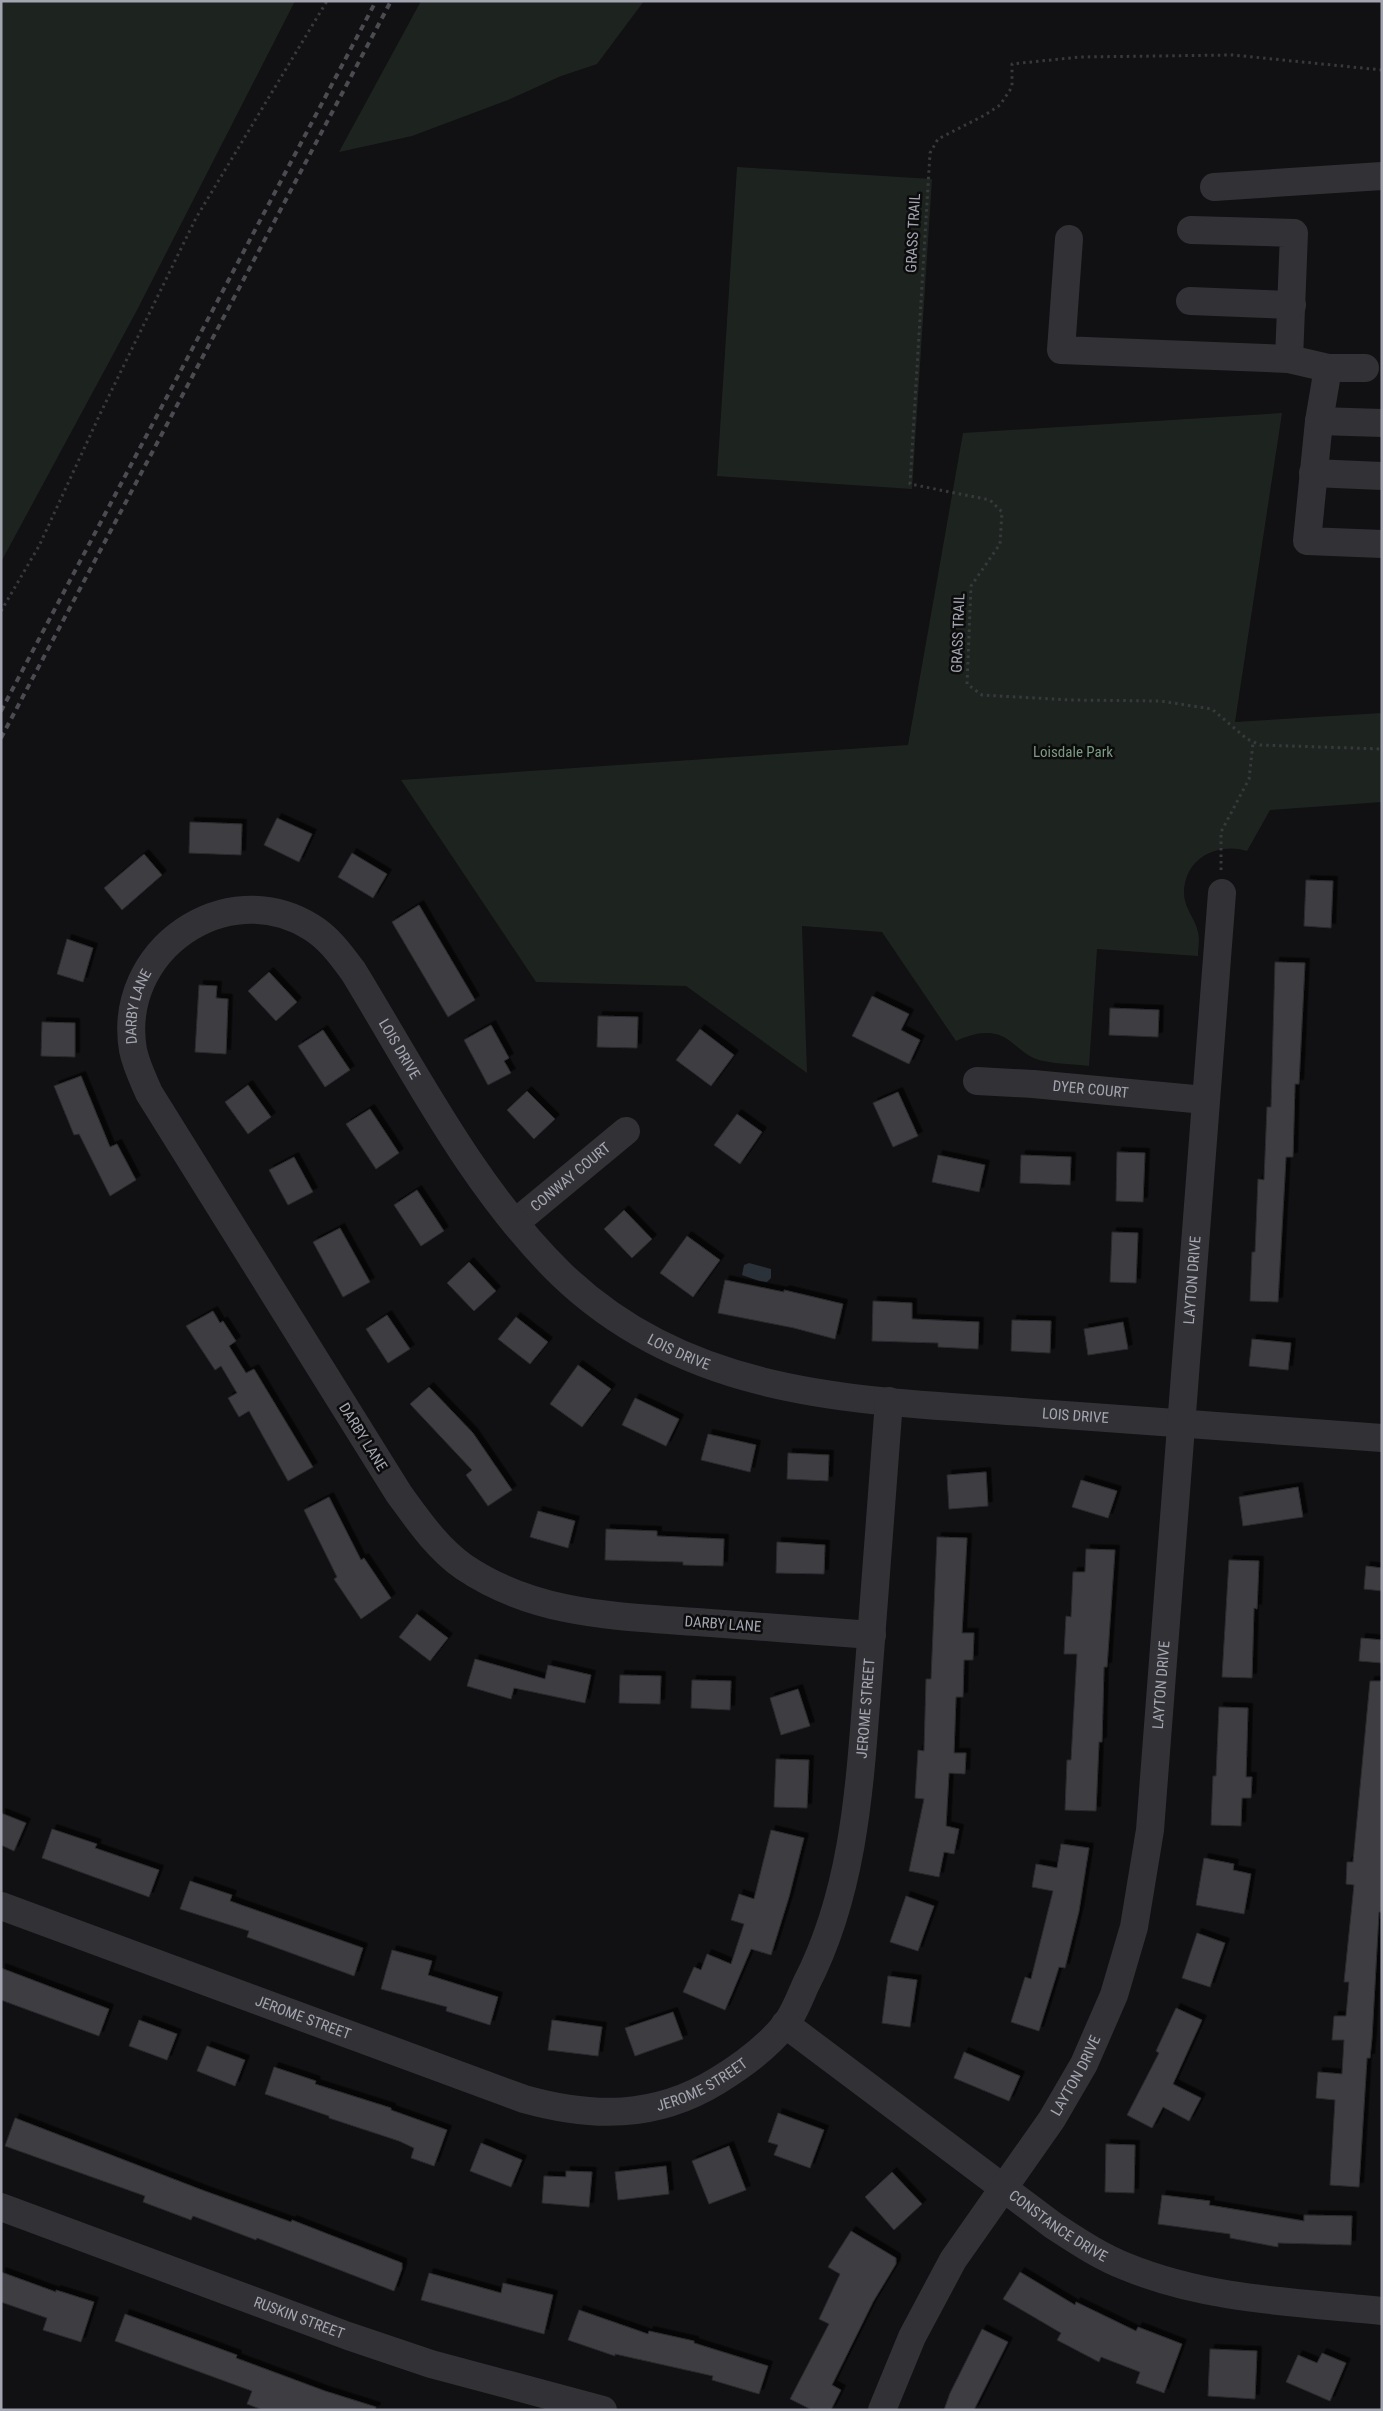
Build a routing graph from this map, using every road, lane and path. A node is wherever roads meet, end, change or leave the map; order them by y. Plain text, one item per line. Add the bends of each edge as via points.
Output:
1 (327, 1) edge
2 (1382, 70) edge
3 (1382, 176) edge
4 (1214, 187) dead end
5 (1191, 230) dead end
6 (1069, 239) dead end
7 (1190, 301) dead end
8 (1292, 305) junction
9 (1289, 359) junction
10 (1328, 368) junction
11 (1365, 368) dead end
12 (1319, 420) junction
13 (1382, 423) edge
14 (1313, 472) junction
15 (1382, 476) edge
16 (1382, 544) edge
17 (1, 611) edge
18 (1253, 743) junction
19 (1382, 749) edge
20 (1222, 893) joint
21 (180, 932) joint
22 (977, 1081) dead end
23 (1205, 1100) junction
24 (626, 1131) dead end
25 (515, 1223) junction
26 (889, 1402) junction
27 (1181, 1423) junction
28 (1382, 1438) edge
29 (872, 1635) junction
30 (1, 1906) edge
31 (785, 2024) junction
32 (1002, 2188) junction
33 (1, 2207) edge
34 (1382, 2311) edge
35 (603, 2410) edge
36 (882, 2410) edge

1 - 17 path via 196,218 39,546
2 - 18 path, GRASS TRAIL via 1233,55 1080,57 1012,64 1012,87 1008,96 986,115 938,139 930,153 910,484 990,500 1002,512 1000,544 971,586 967,684 982,694 1070,700 1160,701 1212,710
3 - 4 street
5 - 8 street via 1294,233
6 - 9 street via 1061,350
7 - 8 street
8 - 9 street
9 - 10 street
10 - 11 street
10 - 12 street
12 - 13 street
12 - 14 street
14 - 15 street
14 - 16 street via 1307,541
18 - 19 path
18 - 20 path via 1249,779 1220,837
20 - 23 street, LAYTON DRIVE
21 - 25 street, LOIS DRIVE via 216,915 248,911 281,915 311,927 323,936 354,971 477,1174
21 - 29 street, DARBY LANE via 156,956 135,999 133,1048 137,1064 149,1092 399,1494 428,1535 462,1566 486,1581 540,1604 600,1615
22 - 23 street, DYER COURT
23 - 27 street, LAYTON DRIVE
24 - 25 street, CONWAY COURT
25 - 26 street, LOIS DRIVE via 580,1290 626,1324 676,1351 710,1367 785,1388
26 - 27 street, LOIS DRIVE
26 - 29 street, JEROME STREET
27 - 28 street, LOIS DRIVE
27 - 32 street, LAYTON DRIVE via 1150,1830 1134,1927 1114,1995 1084,2064 1052,2119
29 - 31 street, JEROME STREET via 858,1809 845,1882 831,1928
30 - 31 street, JEROME STREET via 524,2099 581,2112 645,2109 704,2089 740,2067
31 - 32 street, CONSTANCE DRIVE
32 - 34 street, CONSTANCE DRIVE via 1083,2245 1124,2266 1168,2282 1249,2298
32 - 36 street, LAYTON DRIVE via 953,2260 912,2337
33 - 35 street, RUSKIN STREET via 431,2364

